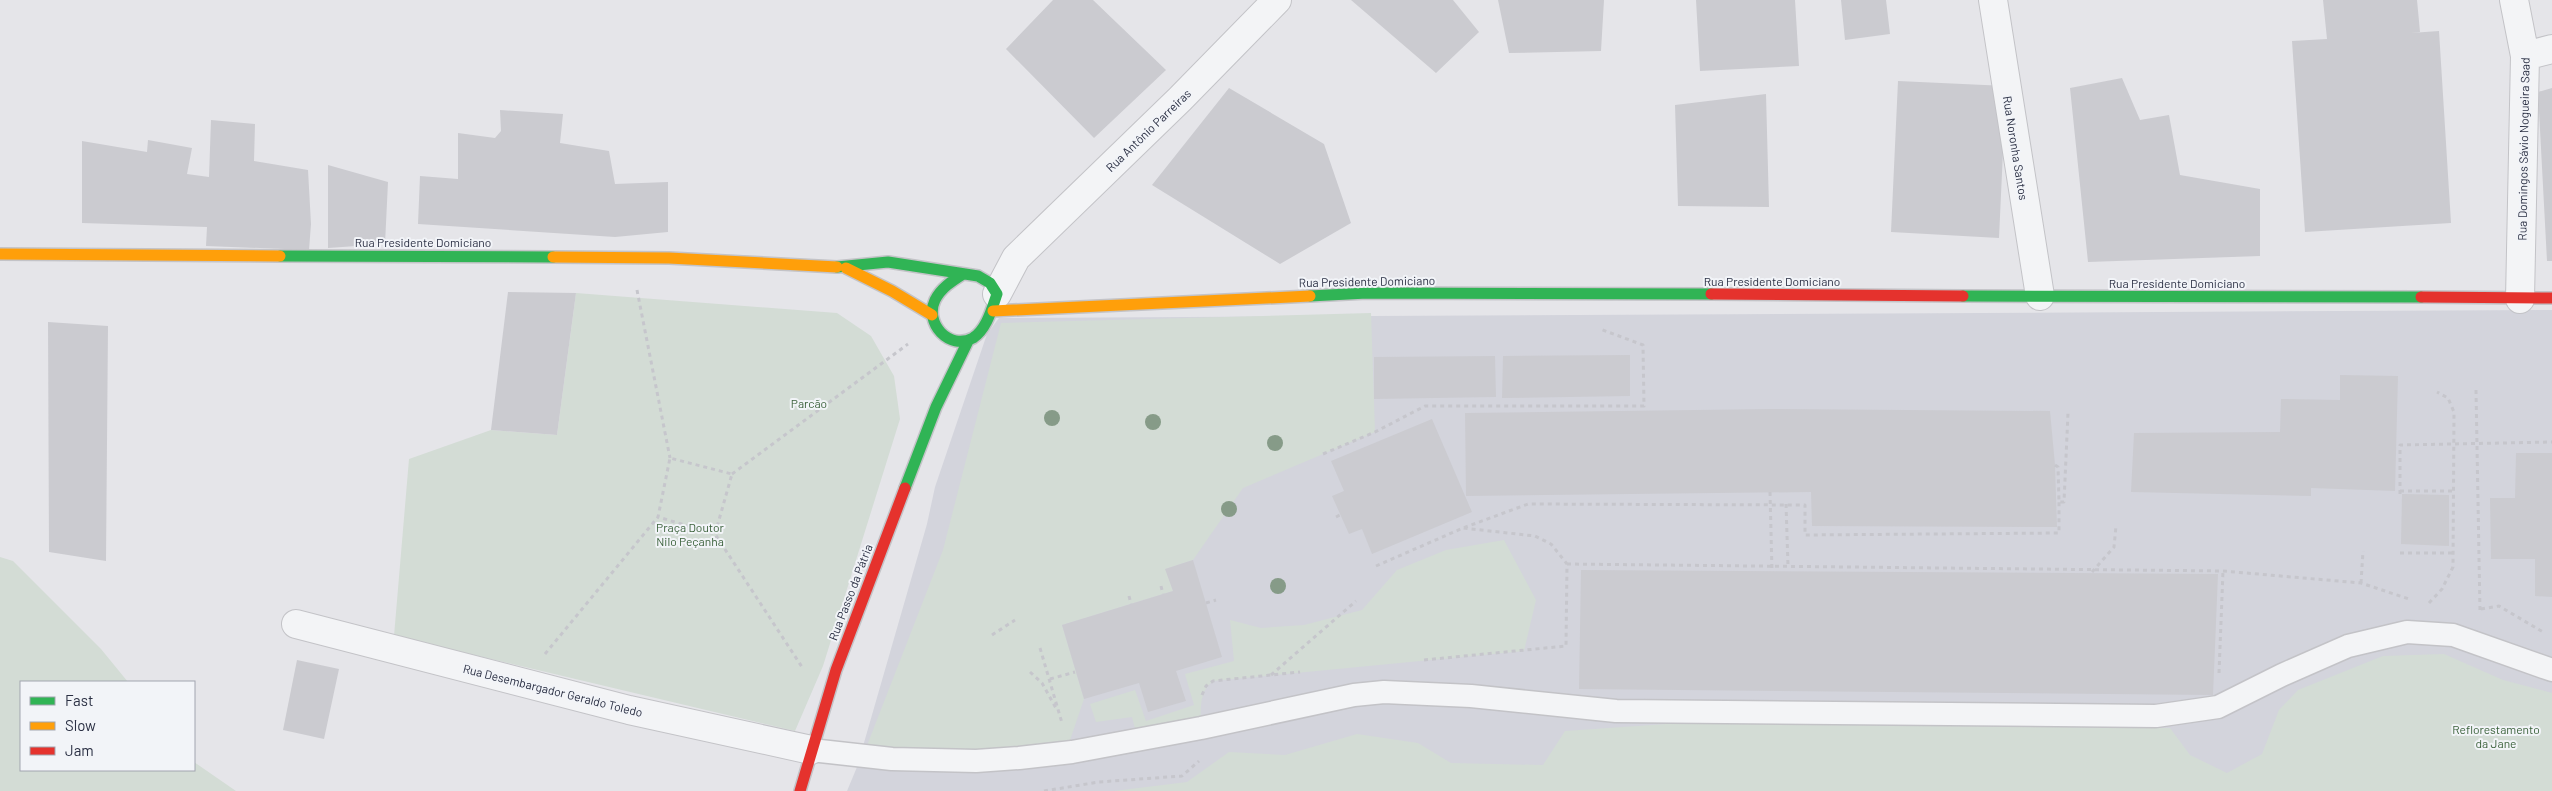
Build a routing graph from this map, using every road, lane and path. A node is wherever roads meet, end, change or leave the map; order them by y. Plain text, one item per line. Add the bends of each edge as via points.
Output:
1 (1277, 0) edge
2 (1993, 0) edge
3 (2514, 0) edge
4 (2552, 49) edge
5 (2525, 56) junction
6 (0, 254) edge
7 (631, 258) junction
8 (1016, 258) junction
9 (846, 268) junction
10 (971, 275) junction
11 (2040, 296) junction
12 (2552, 298) edge
13 (2520, 299) junction
14 (995, 303) junction
15 (933, 320) junction
16 (1594, 327) dead end
17 (942, 336) junction
18 (968, 341) junction
19 (943, 350) dead end
20 (942, 367) dead end
21 (2476, 390) dead end
22 (2437, 392) dead end
23 (936, 406) junction
24 (2068, 413) dead end
25 (2552, 442) edge
26 (2454, 444) junction
27 (2478, 444) junction
28 (1323, 454) dead end
29 (670, 458) junction
30 (2055, 465) dead end
31 (732, 474) junction
32 (2454, 491) junction
33 (1770, 492) dead end
34 (2059, 502) junction
35 (1786, 504) junction
36 (1340, 514) dead end
37 (658, 517) junction
38 (1336, 517) dead end
39 (2116, 526) dead end
40 (1463, 528) junction
41 (714, 534) junction
42 (2363, 551) dead end
43 (2400, 552) dead end
44 (2453, 553) junction
45 (1568, 564) junction
46 (1376, 566) dead end
47 (1788, 566) junction
48 (2092, 571) junction
49 (2223, 571) junction
50 (1772, 572) dead end
51 (2361, 583) junction
52 (1161, 586) dead end
53 (1163, 594) dead end
54 (1129, 596) dead end
55 (1216, 600) dead end
56 (1356, 601) dead end
57 (2417, 602) dead end
58 (1206, 603) dead end
59 (1131, 604) dead end
60 (2436, 609) dead end
61 (1015, 620) dead end
62 (296, 624) dead end
63 (2546, 634) dead end
64 (992, 635) dead end
65 (1566, 646) dead end
66 (1040, 648) dead end
67 (2220, 653) dead end
68 (2552, 670) edge
69 (1030, 672) dead end
70 (1075, 672) dead end
71 (1270, 676) dead end
72 (1049, 679) junction
73 (522, 683) junction
74 (826, 703) junction
75 (1059, 715) junction
76 (811, 750) junction
77 (1072, 752) junction
78 (800, 791) edge

1 - 8 street, Rua Antônio Parreiras
2 - 11 street, Rua Noronha Santos
3 - 5 street, Rua Domingos Sávio Nogueira Saad
4 - 5 street
5 - 13 street, Rua Domingos Sávio Nogueira Saad
6 - 7 street, Rua Presidente Domiciano
7 - 9 street, Rua Presidente Domiciano
7 - 29 path
8 - 10 street, Rua Antônio Parreiras
8 - 14 street, Rua Antônio Parreiras
9 - 10 street, Rua Presidente Domiciano via 888,262
9 - 15 street, Rua Presidente Domiciano via 892,291
10 - 14 street via 990,283
10 - 15 street via 944,288 936,300
11 - 13 street, Rua Presidente Domiciano
11 - 14 street, Rua Presidente Domiciano via 1367,293
12 - 13 street, Rua Presidente Domiciano
14 - 18 street via 983,331
15 - 17 street
15 - 31 path
16 - 28 path via 1643,345 1644,406 1425,406
17 - 18 street via 954,341
17 - 19 street
18 - 23 street, Rua Passo da Pátria
20 - 23 street, Rua Passo da Pátria
21 - 27 path
22 - 26 path via 2448,398 2452,405
23 - 74 street, Rua Passo da Pátria
24 - 34 path via 2064,502
25 - 27 path
26 - 27 path
26 - 32 path
26 - 32 path via 2400,445 2400,492
27 - 63 path via 2481,609 2490,606 2504,608
29 - 31 path
29 - 37 path
30 - 34 path via 2058,467
31 - 41 path
32 - 44 path
33 - 50 path, bridge
34 - 35 path via 2059,533 1815,535 1805,535 1805,505
35 - 40 path via 1528,504
35 - 47 path
36 - 38 path
37 - 41 path
37 - 73 path
39 - 48 path via 2114,547
40 - 45 path via 1535,536 1551,544
40 - 46 path
41 - 74 path
42 - 51 path
43 - 44 path
44 - 60 path via 2449,577 2426,605
45 - 47 path
45 - 65 path
47 - 48 path
48 - 49 path
49 - 51 path
49 - 67 path
51 - 57 path
52 - 53 path
54 - 59 path
55 - 58 path
56 - 71 path
61 - 64 path
62 - 73 street, Rua Desembargador Geraldo Toledo
66 - 72 path
68 - 77 lane via 2453,635 2407,632 2348,646 2218,707 2156,716 1616,711 1471,696 1384,692 1354,695
69 - 75 path via 1042,683
70 - 72 path
72 - 75 path
73 - 76 street, Rua Desembargador Geraldo Toledo
74 - 76 street, Rua Passo da Pátria
75 - 77 path
76 - 77 lane via 892,759 976,761
76 - 78 street, Rua Passo da Pátria

